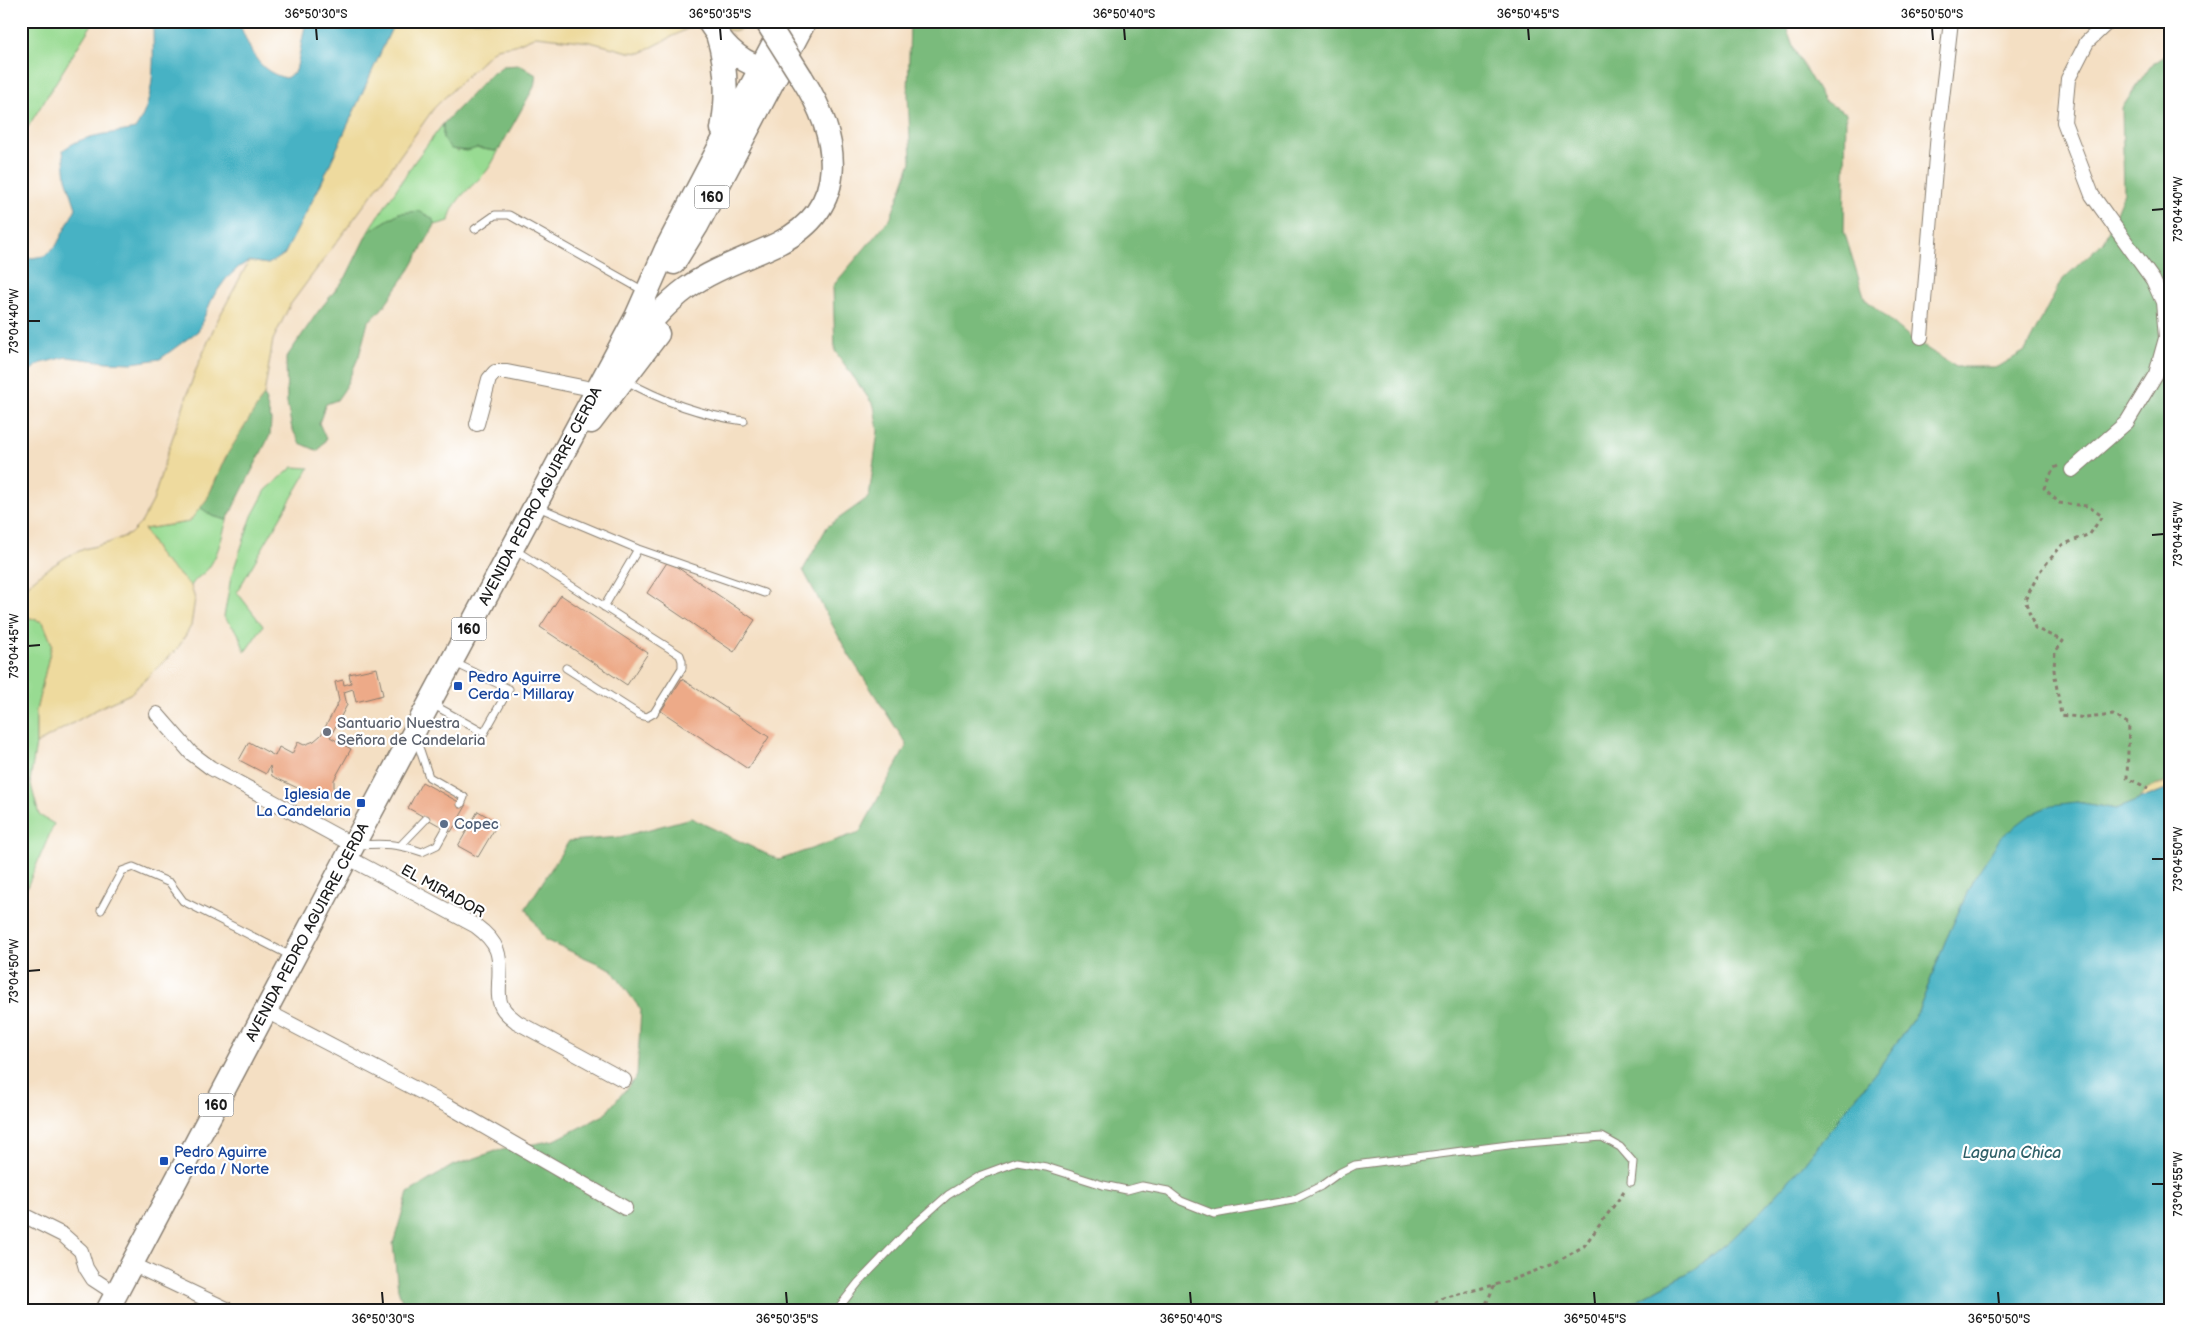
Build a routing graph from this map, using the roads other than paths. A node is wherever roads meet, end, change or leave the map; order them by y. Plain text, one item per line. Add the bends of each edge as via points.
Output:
1 (766, 21) edge
2 (785, 21) edge
3 (804, 21) edge
4 (1951, 21) edge
5 (2109, 21) edge
6 (712, 28) edge
7 (769, 69) junction
8 (717, 149) junction
9 (475, 229) dead end
10 (766, 249) junction
11 (647, 293) junction
12 (636, 317) junction
13 (1921, 337) dead end
14 (625, 380) junction
15 (597, 390) junction
16 (744, 421) dead end
17 (477, 424) dead end
18 (558, 464) junction
19 (2072, 470) road end
20 (535, 506) junction
21 (512, 548) junction
22 (638, 549) junction
23 (764, 593) dead end
24 (604, 607) junction
25 (452, 661) junction
26 (566, 668) dead end
27 (430, 702) junction
28 (157, 714) dead end
29 (414, 731) junction
30 (461, 804) dead end
31 (426, 819) dead end
32 (446, 829) dead end
33 (401, 845) junction
34 (350, 851) junction
35 (101, 910) dead end
36 (294, 958) junction
37 (266, 1011) junction
38 (624, 1080) dead end
39 (1632, 1182) road end
40 (625, 1208) dead end
41 (21, 1214) edge
42 (132, 1264) junction
43 (112, 1302) edge
44 (231, 1311) edge
45 (836, 1311) edge

1 - 10 main road, bridge via 819,106 832,154 832,181 825,201 792,235
2 - 7 main road, AVENIDA PEDRO AGUIRRE CERDA
3 - 7 main road, AVENIDA PEDRO AGUIRRE CERDA / 160
4 - 13 street
5 - 19 street via 2087,42 2068,79 2064,122 2092,195 2152,280 2163,302 2166,338 2156,374 2127,422
6 - 7 main road via 740,58
6 - 8 main road via 722,50 726,81 724,120
7 - 8 main road, AVENIDA PEDRO AGUIRRE CERDA / 160
7 - 12 main road, AVENIDA PEDRO AGUIRRE CERDA / 160 via 697,226
8 - 11 main road, AVENIDA PEDRO AGUIRRE CERDA / 160
9 - 11 lane via 495,215 509,215
10 - 14 main road via 690,302 655,338
10 - 15 main road via 710,274 675,298
11 - 12 main road, AVENIDA PEDRO AGUIRRE CERDA / 160
12 - 15 main road, AVENIDA PEDRO AGUIRRE CERDA / 160
14 - 16 lane via 678,406
14 - 18 main road
15 - 17 street via 495,372 489,379
15 - 18 main road, AVENIDA PEDRO AGUIRRE CERDA / 160
18 - 20 main road, AVENIDA PEDRO AGUIRRE CERDA / 160
20 - 21 main road, AVENIDA PEDRO AGUIRRE CERDA / 160
20 - 22 lane
21 - 24 lane
21 - 25 main road, AVENIDA PEDRO AGUIRRE CERDA / 160
22 - 23 lane
22 - 24 lane
24 - 26 lane via 680,655 682,668 654,713 647,717 640,715
25 - 27 main road, AVENIDA PEDRO AGUIRRE CERDA / 160
25 - 27 lane via 509,689 484,733
27 - 29 main road, AVENIDA PEDRO AGUIRRE CERDA / 160
28 - 34 street, EL MIRADOR via 190,753 210,768
29 - 30 lane via 429,777 441,788 464,796
29 - 34 main road, AVENIDA PEDRO AGUIRRE CERDA / 160
31 - 33 lane
32 - 33 lane via 432,849 422,852
33 - 34 lane via 386,843
34 - 36 main road, AVENIDA PEDRO AGUIRRE CERDA / 160
34 - 38 street, EL MIRADOR via 490,936 500,961 500,1004 507,1013 517,1022
35 - 36 lane via 122,871 132,867 170,883 183,901
36 - 37 main road, AVENIDA PEDRO AGUIRRE CERDA / 160
37 - 40 street via 450,1107
37 - 42 main road, AVENIDA PEDRO AGUIRRE CERDA / 160
39 - 45 lane via 1632,1162 1620,1148 1602,1137 1573,1138 1355,1165 1293,1200 1214,1214 1181,1201 1168,1190 1142,1186 1127,1190 1103,1186 1046,1166 1017,1162 979,1176 948,1194 885,1254
41 - 43 street via 63,1235 81,1252 86,1268
42 - 43 main road, AVENIDA PEDRO AGUIRRE CERDA / 160
42 - 44 street

